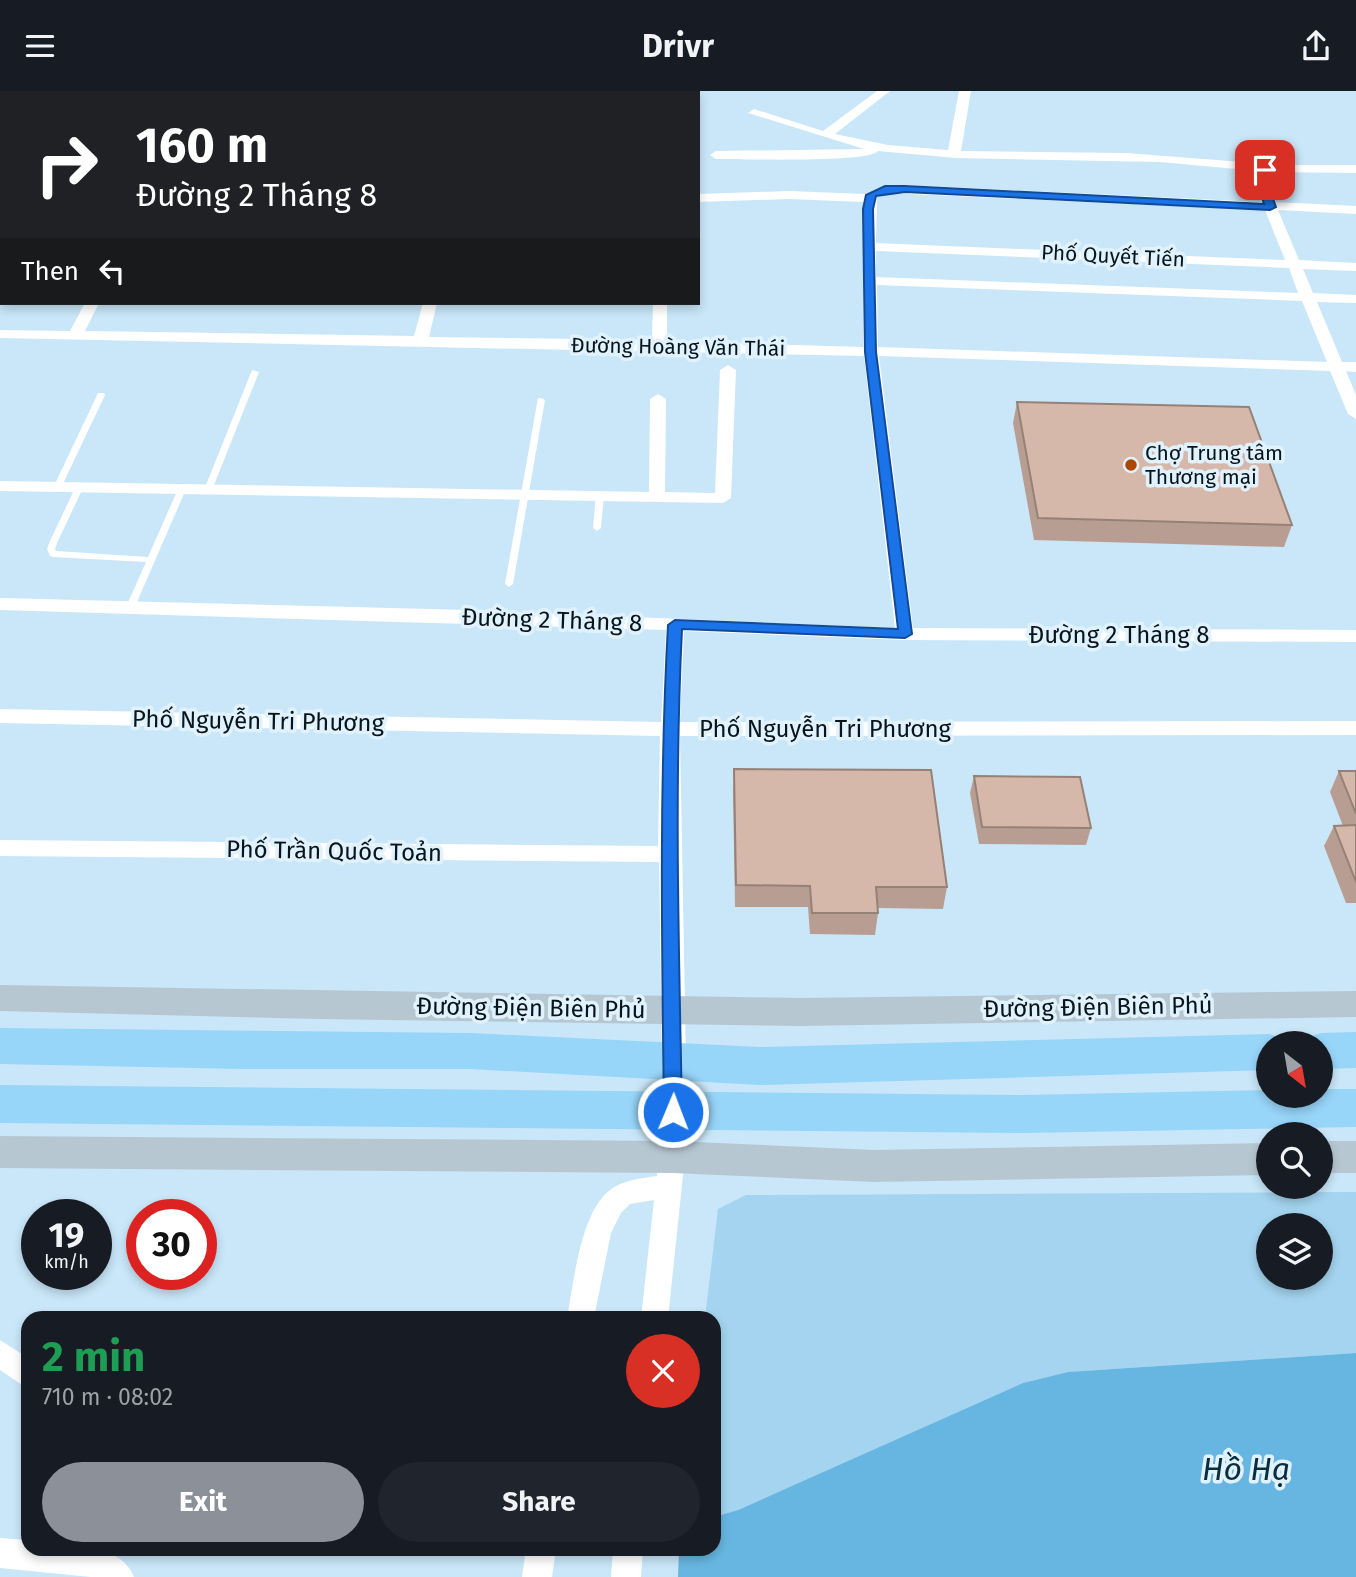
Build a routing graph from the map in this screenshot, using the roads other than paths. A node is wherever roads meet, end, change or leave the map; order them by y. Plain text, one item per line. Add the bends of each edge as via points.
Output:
1 (884, 91) edge
2 (965, 91) edge
3 (754, 113) dead end
4 (827, 134) junction
5 (887, 149) junction
6 (954, 154) junction
7 (716, 155) dead end
8 (1356, 169) edge
9 (1265, 170) junction
10 (873, 195) junction
11 (700, 198) edge
12 (1270, 207) junction
13 (1356, 210) edge
14 (871, 247) junction
15 (1296, 265) junction
16 (1356, 267) edge
17 (871, 281) junction
18 (1310, 297) junction
19 (1356, 299) edge
20 (91, 305) edge
21 (429, 305) edge
22 (660, 305) edge
23 (0, 334) edge
24 (75, 335) junction
25 (420, 341) junction
26 (659, 345) junction
27 (871, 352) junction
28 (1336, 366) junction
29 (1356, 367) edge
30 (728, 370) dead end
31 (255, 372) dead end
32 (101, 395) dead end
33 (658, 399) dead end
34 (541, 400) dead end
35 (1356, 414) edge
36 (0, 486) edge
37 (57, 488) junction
38 (79, 488) junction
39 (182, 489) junction
40 (208, 490) junction
41 (526, 494) junction
42 (600, 495) junction
43 (656, 496) junction
44 (597, 528) dead end
45 (150, 560) junction
46 (509, 584) dead end
47 (0, 604) edge
48 (131, 607) junction
49 (675, 625) junction
50 (905, 634) junction
51 (1356, 636) edge
52 (0, 716) edge
53 (1356, 727) edge
54 (670, 729) junction
55 (0, 849) edge
56 (669, 854) junction
57 (0, 998) edge
58 (1356, 1004) edge
59 (673, 1010) junction
60 (0, 1046) edge
61 (1356, 1050) edge
62 (1334, 1051) edge
63 (1256, 1052) edge
64 (674, 1061) junction
65 (0, 1104) edge
66 (1356, 1108) edge
67 (673, 1112) junction
68 (0, 1151) edge
69 (1333, 1157) edge
70 (1356, 1157) edge
71 (1256, 1159) edge
72 (670, 1171) junction
73 (582, 1311) edge
74 (655, 1311) edge
75 (0, 1353) edge
76 (21, 1370) edge
77 (0, 1553) edge
78 (21, 1553) edge
79 (90, 1556) edge
80 (540, 1556) edge
81 (628, 1556) edge
82 (119, 1577) edge
83 (537, 1577) edge
84 (626, 1577) edge

1 - 4 street
2 - 6 street
3 - 4 street
4 - 5 street
5 - 6 street
5 - 7 street via 836,155
6 - 9 street via 1120,156 1225,162
8 - 9 street
9 - 12 street via 1260,177
10 - 11 street
10 - 12 street via 905,189
10 - 14 street
12 - 13 street
12 - 15 street
14 - 15 street, Phố Quyết Tiến
14 - 17 street
15 - 16 street, Phố Quyết Tiến
15 - 18 street
17 - 18 street, Phố Quyết Tiến
17 - 27 street
18 - 19 street, Phố Quyết Tiến
18 - 28 street
20 - 24 street
21 - 25 street
22 - 26 street
23 - 24 street, Đường Hoàng Văn Thái
24 - 25 street, Đường Hoàng Văn Thái
25 - 26 street, Đường Hoàng Văn Thái
26 - 27 street, Đường Hoàng Văn Thái
27 - 28 street, Đường Hoàng Văn Thái
27 - 50 street
28 - 29 street, Đường Hoàng Văn Thái
28 - 35 street
30 - 43 street via 723,498
31 - 40 lane
32 - 37 lane
33 - 43 street
34 - 41 lane
36 - 37 street
37 - 38 street
38 - 39 street
38 - 45 lane via 51,548 53,554
39 - 40 street
39 - 45 lane
40 - 41 street
41 - 42 street
41 - 46 lane
42 - 43 street
42 - 44 lane
45 - 48 lane
47 - 48 street, Đường 2 Tháng 8
48 - 49 street, Đường 2 Tháng 8
49 - 50 street, Đường 2 Tháng 8
49 - 54 street
50 - 51 street, Đường 2 Tháng 8
52 - 54 street, Phố Nguyễn Tri Phương
53 - 54 street, Phố Nguyễn Tri Phương
54 - 56 street
55 - 56 street, Phố Trần Quốc Toản
56 - 59 street
57 - 59 street, Đường Điện Biên Phủ
58 - 59 street, Đường Điện Biên Phủ
59 - 64 street
60 - 64 highway, Đường Điện Biên Phủ via 470,1051
61 - 62 highway
63 - 64 highway, Đường Điện Biên Phủ via 839,1066
64 - 67 street
65 - 67 highway
66 - 67 highway via 1023,1114
67 - 72 street
68 - 72 street
69 - 70 street
71 - 72 street
72 - 73 street via 611,1203 602,1219
72 - 74 street
75 - 76 street
77 - 78 street
79 - 82 street
80 - 83 street
81 - 84 street

